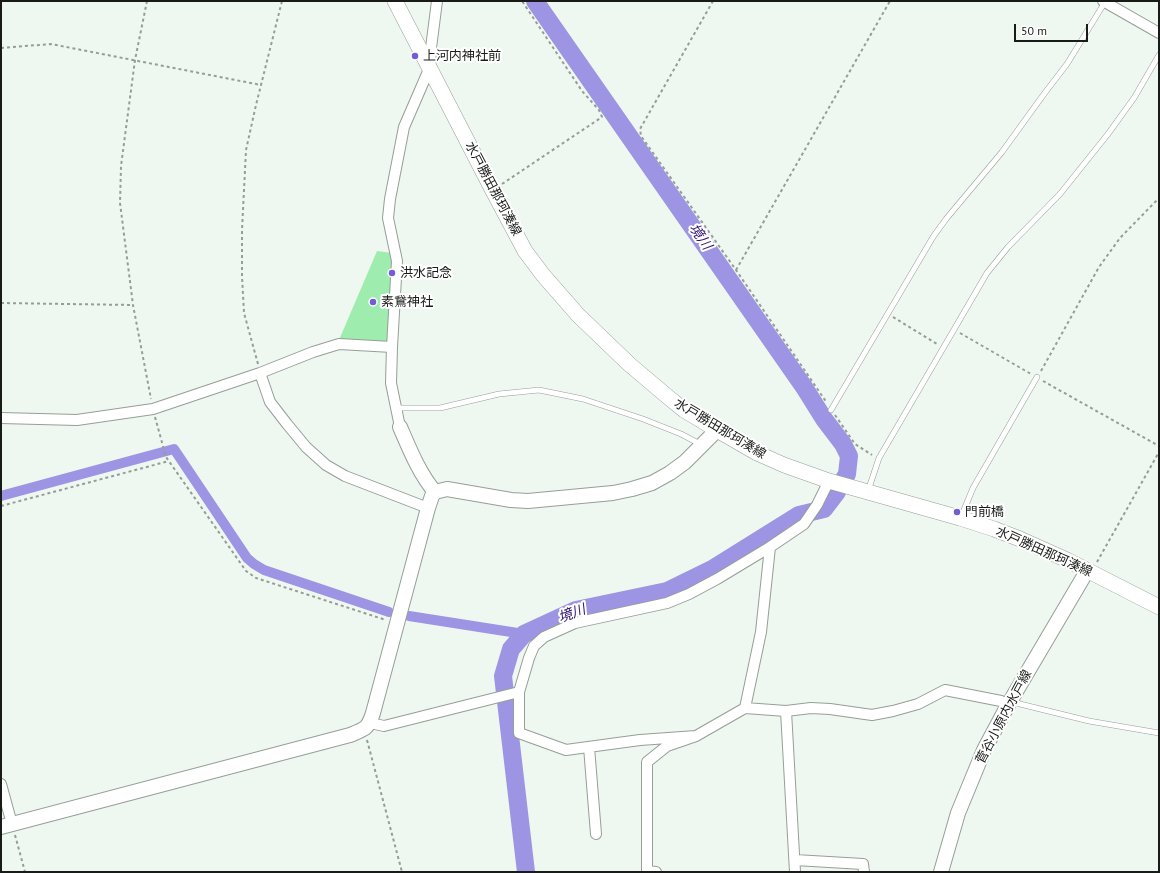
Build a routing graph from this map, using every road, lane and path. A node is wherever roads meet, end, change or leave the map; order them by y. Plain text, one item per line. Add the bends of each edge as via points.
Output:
1 (147, 1) edge
2 (282, 1) edge
3 (395, 1) edge
4 (437, 1) edge
5 (522, 1) edge
6 (714, 1) edge
7 (890, 1) edge
8 (1104, 2) edge
9 (1159, 33) edge
10 (1, 48) edge
11 (1159, 55) edge
12 (135, 60) junction
13 (430, 67) junction
14 (261, 85) junction
15 (492, 189) junction
16 (1159, 198) edge
17 (736, 270) junction
18 (1, 303) edge
19 (133, 305) junction
20 (888, 314) junction
21 (954, 329) junction
22 (392, 347) junction
23 (944, 347) junction
24 (260, 373) junction
25 (1037, 377) junction
26 (396, 408) junction
27 (153, 409) junction
28 (831, 410) junction
29 (1, 418) edge
30 (400, 427) joint
31 (717, 430) junction
32 (702, 446) junction
33 (1159, 446) edge
34 (1159, 452) edge
35 (879, 458) junction
36 (169, 461) junction
37 (829, 481) junction
38 (435, 492) junction
39 (868, 492) junction
40 (1, 506) edge
41 (428, 508) junction
42 (960, 518) junction
43 (770, 547) junction
44 (1087, 570) junction
45 (1159, 608) edge
46 (397, 624) junction
47 (515, 693) junction
48 (1009, 702) junction
49 (745, 708) junction
50 (786, 711) junction
51 (367, 726) junction
52 (1159, 733) edge
53 (696, 736) junction
54 (589, 747) junction
55 (1, 784) edge
56 (6, 826) edge
57 (596, 834) dead end
58 (795, 860) junction
59 (25, 872) edge
60 (402, 872) edge
61 (656, 872) edge
62 (795, 872) edge
63 (864, 872) edge
64 (941, 872) edge

1 - 12 path
2 - 14 path
3 - 13 main road, 水戸勝田那珂湊線
4 - 13 street
5 - 15 path via 602,117 502,185
6 - 17 path via 640,129 641,136
7 - 17 path
8 - 9 street
8 - 20 lane via 1063,69 1002,152 933,237
10 - 12 path via 51,44
11 - 21 lane via 1134,98 1108,134 1060,194 1008,247 987,274
12 - 14 path
12 - 19 path via 121,166 120,203
13 - 15 main road, 水戸勝田那珂湊線
13 - 22 street via 404,127 390,200 388,218 397,260
14 - 24 path via 246,150 242,230 244,313
15 - 31 main road, 水戸勝田那珂湊線 via 525,251 578,315 668,397
16 - 25 path via 1120,238 1099,267
17 - 28 path
18 - 19 path
19 - 27 path
20 - 23 path
20 - 28 lane
21 - 23 lane
21 - 25 path
22 - 24 street via 339,344
22 - 26 street via 391,383
23 - 35 lane
24 - 27 street
24 - 41 street via 270,402 306,447 326,465 345,476
25 - 33 path
25 - 42 lane via 973,488
26 - 30 street
26 - 32 lane via 440,408 499,394 539,390 583,399 643,419 681,434
27 - 29 street via 77,420
27 - 36 path
28 - 35 path via 855,444
30 - 38 street via 427,482
31 - 32 street
31 - 37 main road, 水戸勝田那珂湊線 via 771,459
32 - 38 street via 670,473 632,490 528,501 447,489
34 - 44 path via 1096,565
35 - 39 lane
36 - 40 path
36 - 46 path via 246,571 256,578
37 - 39 main road, 水戸勝田那珂湊線
37 - 43 street via 818,505 804,524
38 - 41 street
39 - 42 main road, 水戸勝田那珂湊線
41 - 46 street
42 - 44 main road, 水戸勝田那珂湊線 via 1020,539
43 - 47 street via 717,579 667,603 575,623 544,637 534,646
43 - 49 street via 761,632
44 - 45 main road, 水戸勝田那珂湊線
44 - 48 street, 菅谷小原内水戸線
46 - 51 street via 373,714
47 - 51 street via 384,726
47 - 54 street via 519,733 566,750
48 - 50 street via 945,690 918,704 872,715 811,708
48 - 52 lane via 1089,721
48 - 64 street, 菅谷小原内水戸線 via 969,784
49 - 50 street
49 - 53 street
50 - 58 street
51 - 56 street via 350,735
51 - 60 path
53 - 54 street
53 - 61 street via 667,746 647,762 647,871
54 - 57 street
55 - 56 street
56 - 59 path
58 - 62 street
58 - 63 street via 863,864

